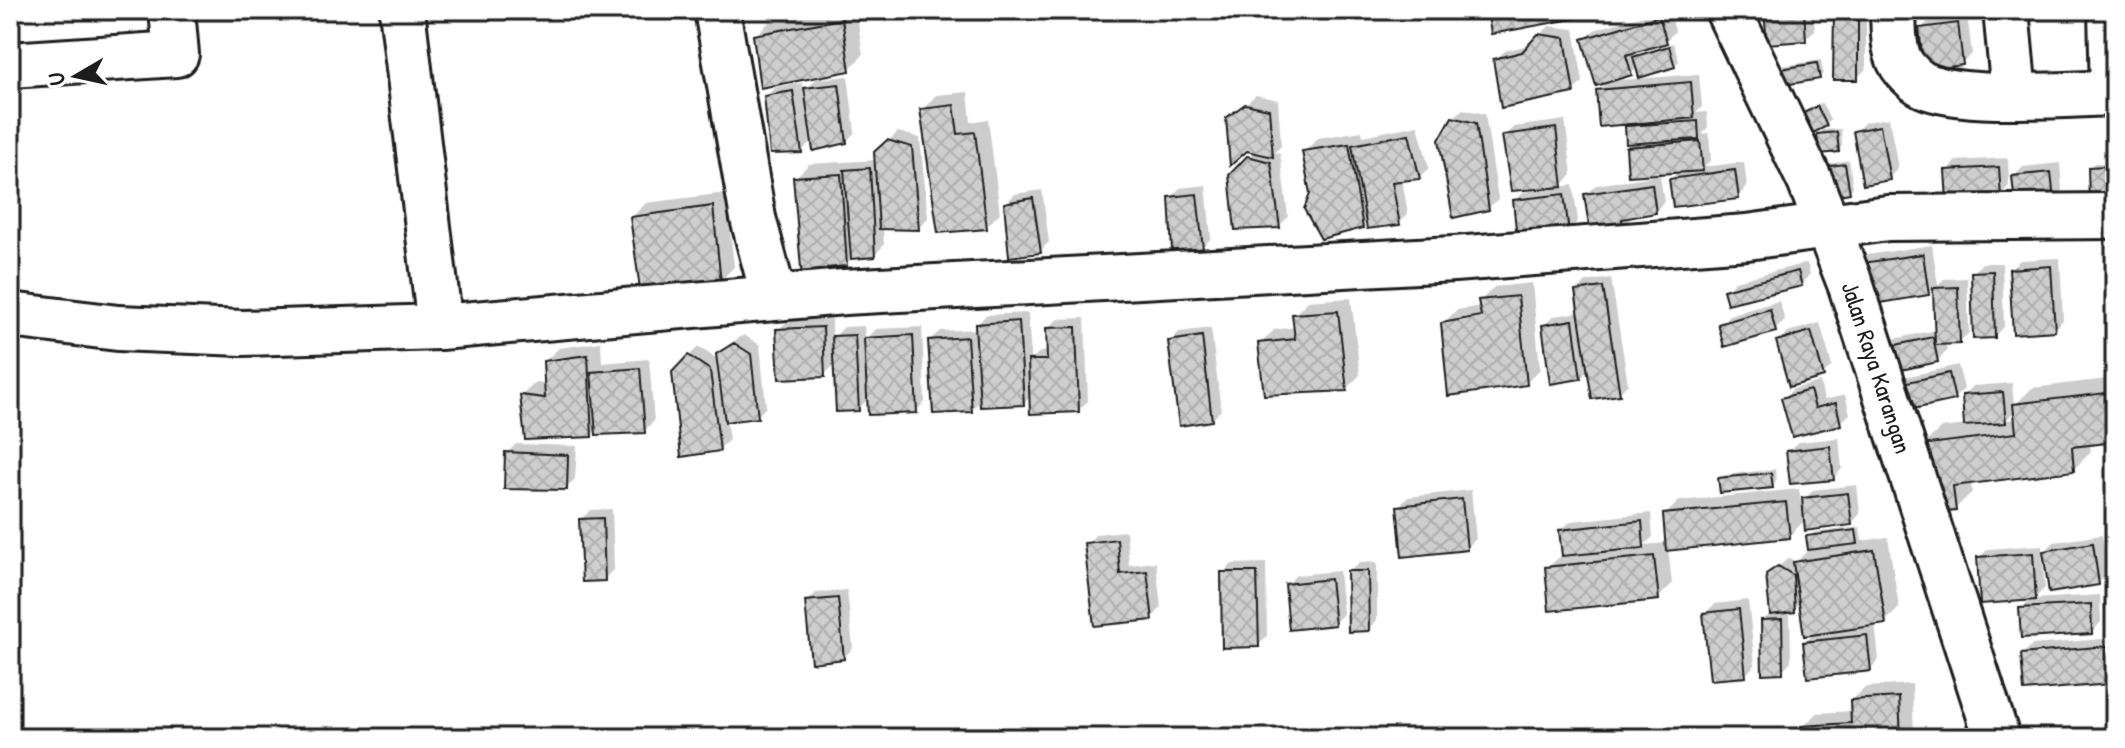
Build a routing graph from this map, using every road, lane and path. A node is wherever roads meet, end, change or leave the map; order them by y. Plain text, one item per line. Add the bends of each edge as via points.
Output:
1 (172, 10) edge
2 (402, 10) edge
3 (717, 10) edge
4 (1728, 10) edge
5 (1893, 10) edge
6 (2006, 10) edge
7 (2111, 10) edge
8 (10, 65) edge
9 (2114, 94) edge
10 (2014, 95) junction
11 (2115, 216) edge
12 (1827, 224) junction
13 (774, 298) junction
14 (10, 315) edge
15 (440, 327) junction
16 (1997, 738) edge

1 - 8 main road via 191,52
2 - 15 main road
3 - 13 main road via 753,218
4 - 12 main road, Jalan Raya Karangan
5 - 10 main road via 1896,50 1903,68 1921,84 1944,91
6 - 10 main road
7 - 9 main road
9 - 10 main road
11 - 12 main road via 1888,218
12 - 13 main road via 1747,237 1454,259
12 - 16 main road, Jalan Raya Karangan
13 - 15 main road
14 - 15 main road via 118,328 243,333

